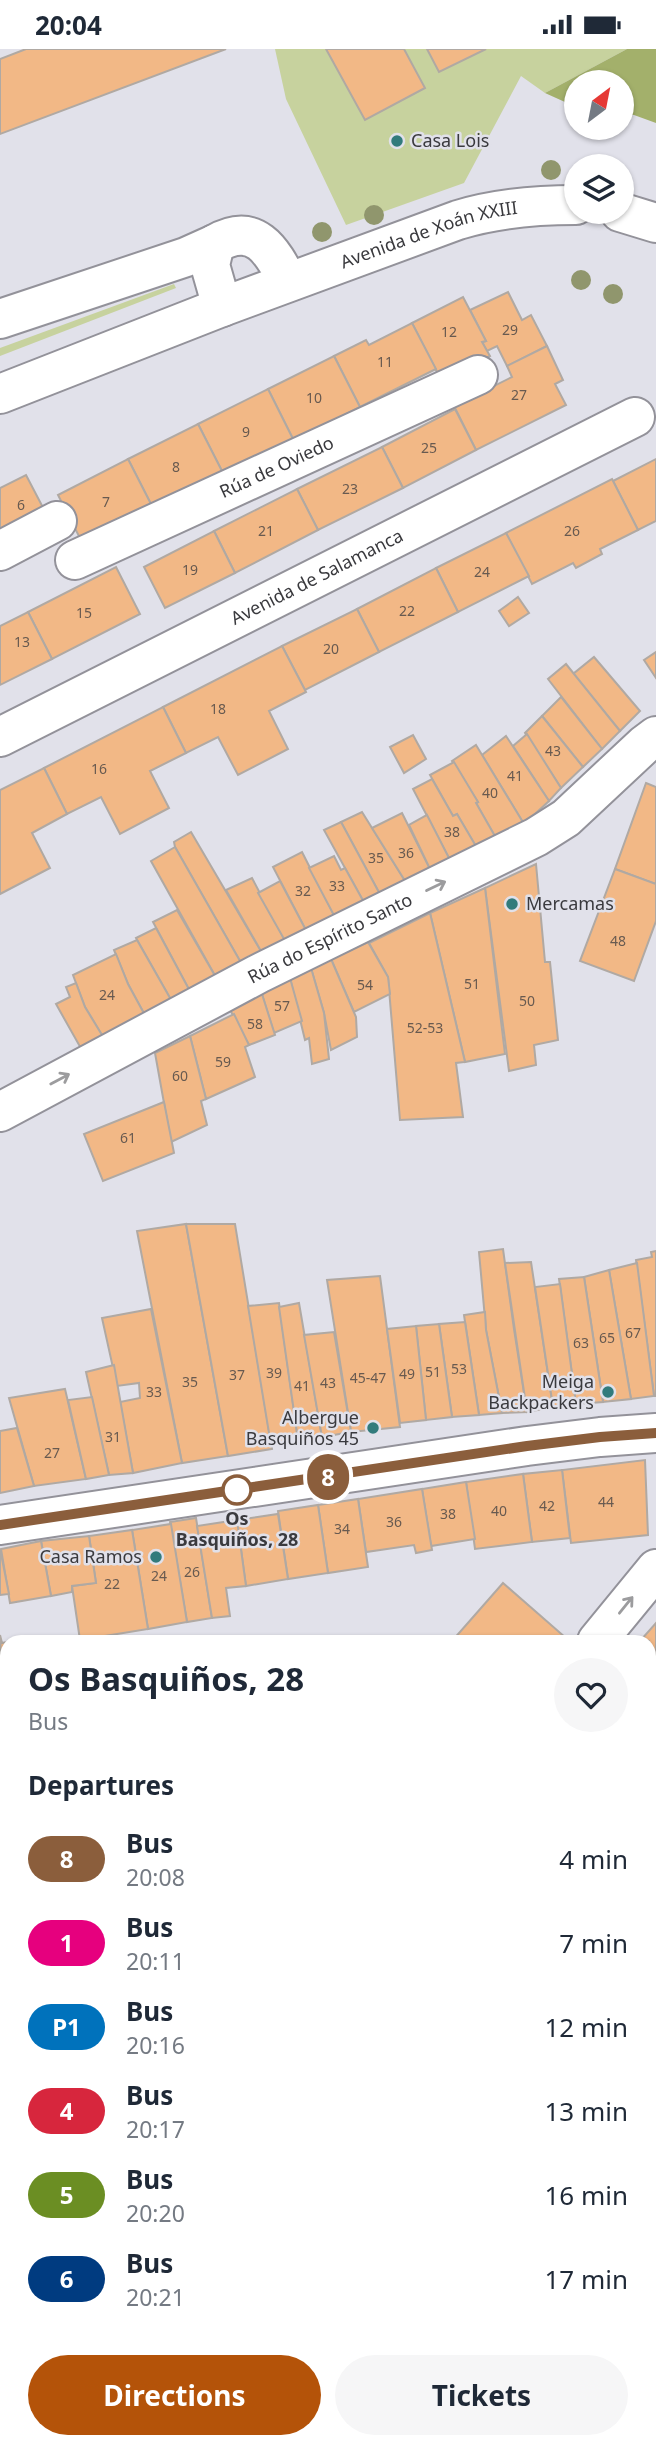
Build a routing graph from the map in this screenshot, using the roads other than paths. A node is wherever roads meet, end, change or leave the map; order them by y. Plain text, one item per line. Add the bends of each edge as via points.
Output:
1 (564, 205) edge
2 (634, 216) edge
3 (656, 223) edge
4 (204, 255) junction
5 (288, 282) junction
6 (222, 307) junction
7 (0, 320) edge
8 (478, 375) dead end
9 (0, 394) edge
10 (635, 417) dead end
11 (57, 521) dead end
12 (0, 551) edge
13 (75, 560) dead end
14 (0, 737) edge
15 (652, 744) edge
16 (0, 1112) edge
17 (656, 1433) edge
18 (0, 1525) edge
19 (656, 1569) edge
20 (602, 1635) edge

1 - 5 street, Avenida de Xoán XXIII via 483,212
2 - 3 street
4 - 5 street via 227,238 244,235 259,240
4 - 6 street
4 - 7 street
5 - 6 street, Avenida de Xoán XXIII
6 - 9 street, Avenida de Xoán XXIII
8 - 13 street, Rúa de Oviedo
10 - 14 street, Avenida de Salamanca
11 - 12 street
16 -> 15 street, Rúa do Espírito Santo via 258,974 536,837 566,818
17 - 18 street via 527,1446
20 -> 19 street

